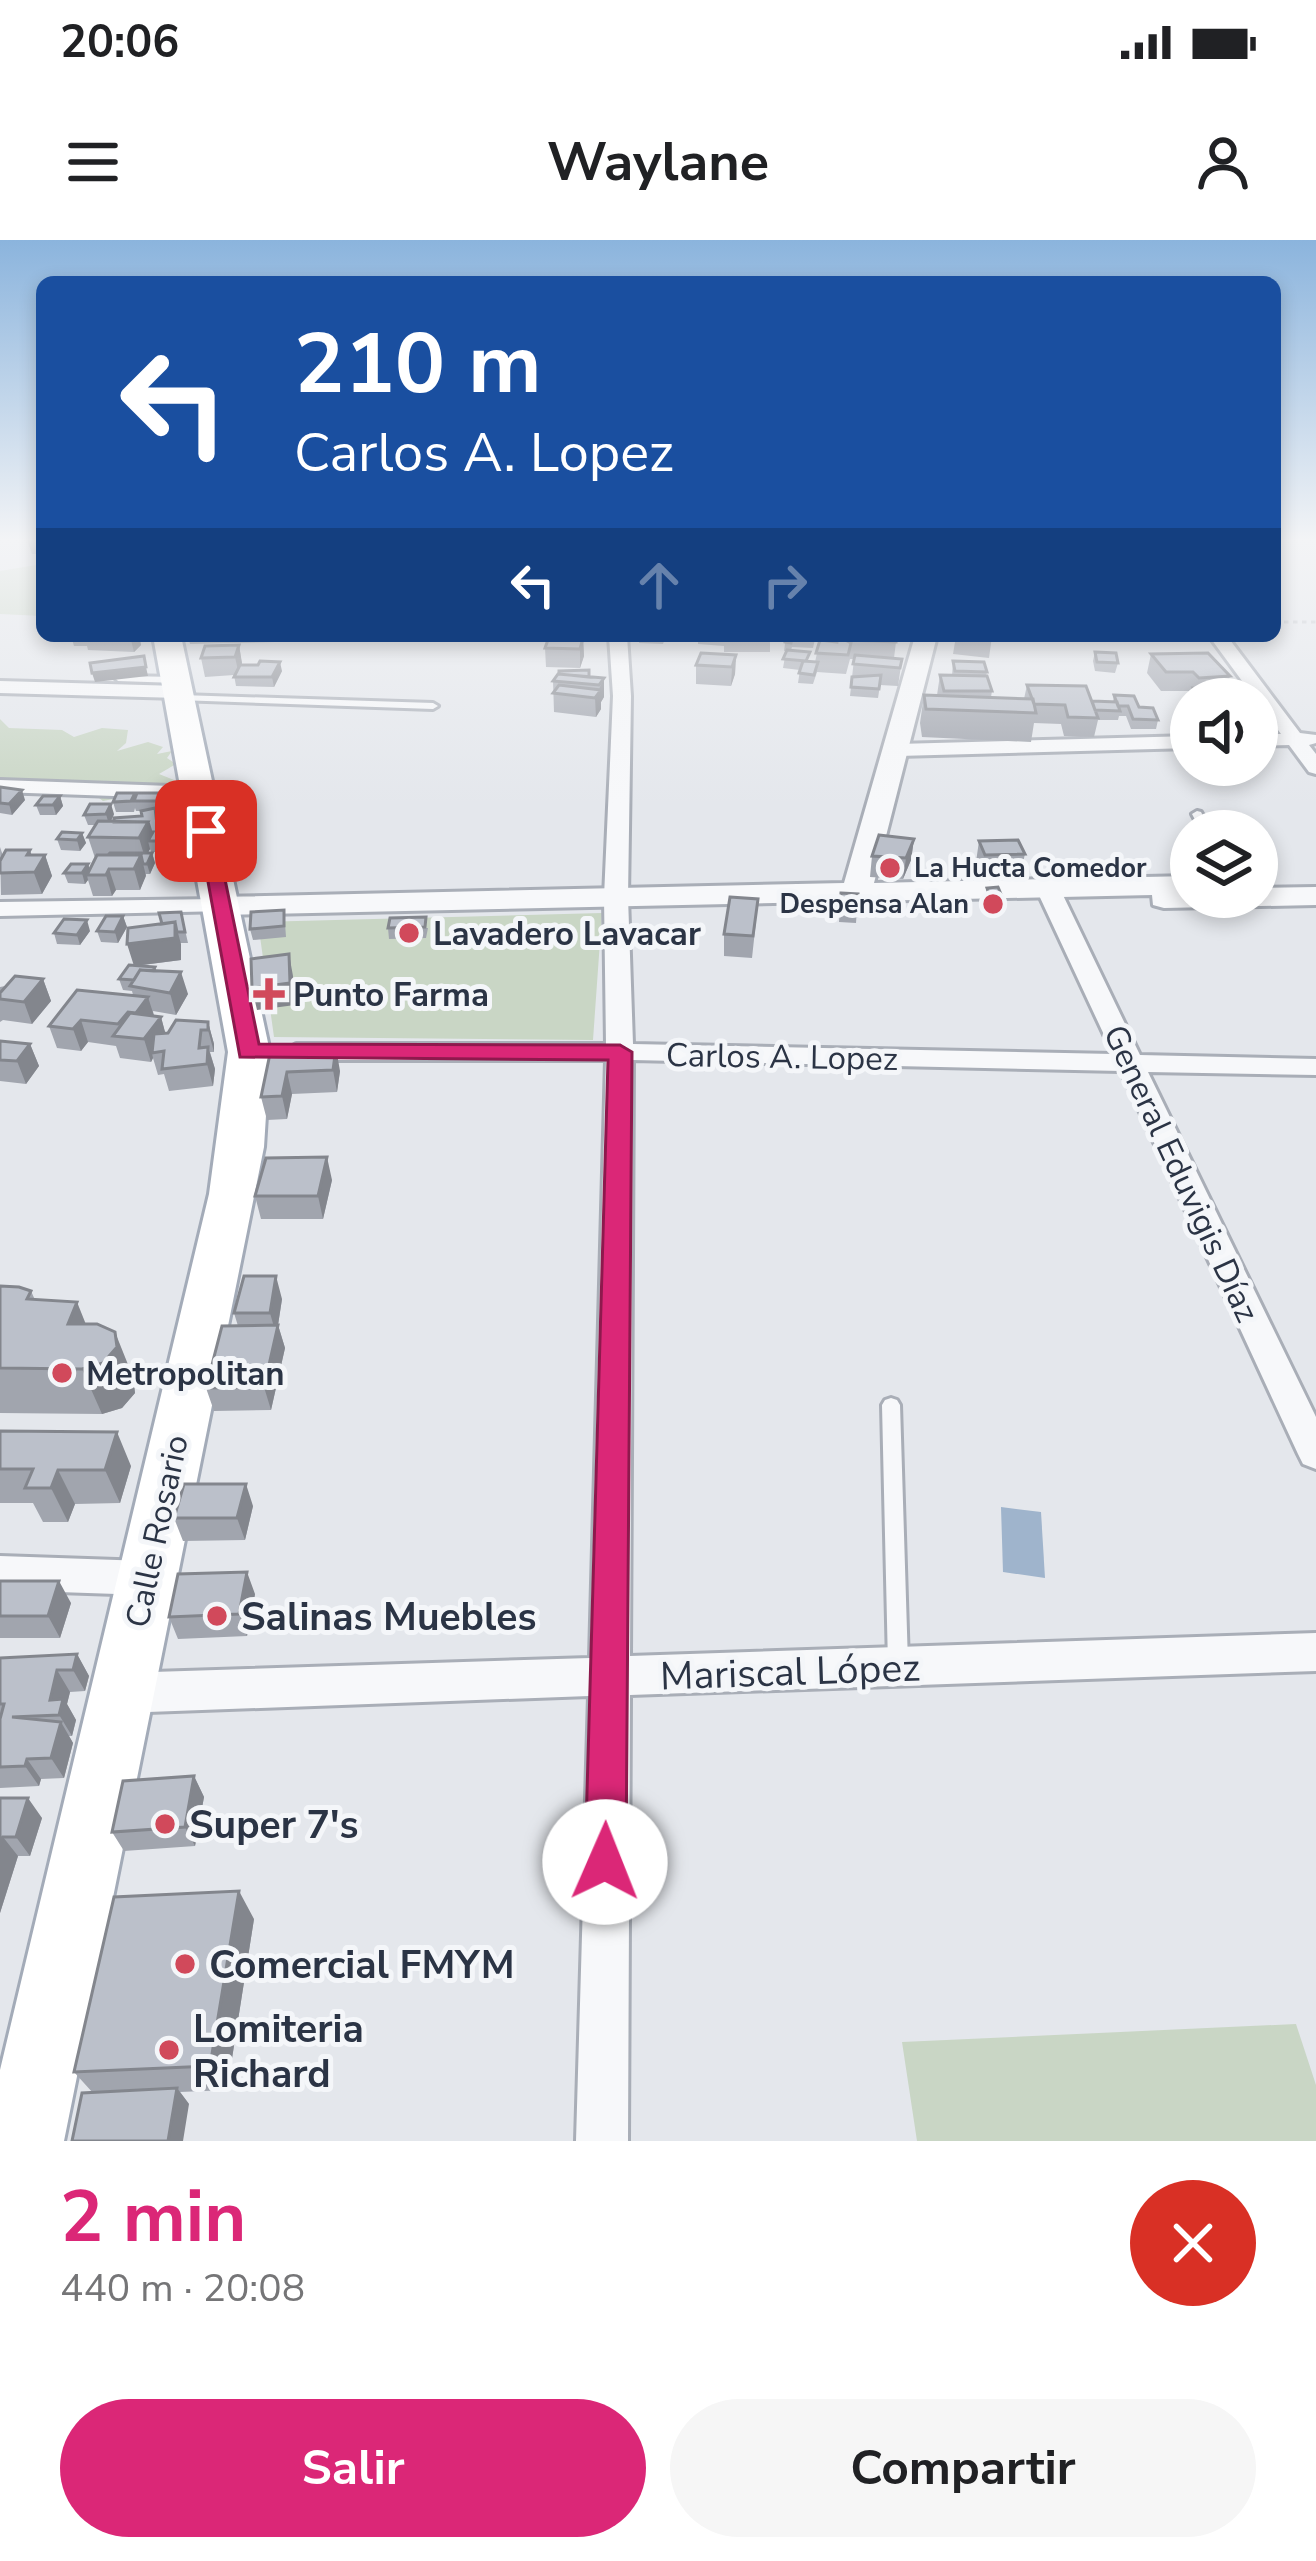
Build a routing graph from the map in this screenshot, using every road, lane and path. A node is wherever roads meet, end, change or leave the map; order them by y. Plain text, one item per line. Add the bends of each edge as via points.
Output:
1 (618, 642) edge
2 (925, 642) edge
3 (1223, 642) edge
4 (171, 669) edge
5 (121, 679) edge
6 (0, 687) edge
7 (433, 706) dead end
8 (1305, 739) edge
9 (1170, 743) edge
10 (898, 750) junction
11 (1316, 768) edge
12 (0, 786) edge
13 (199, 794) junction
14 (1316, 882) edge
15 (1278, 883) edge
16 (1170, 886) edge
17 (857, 890) junction
18 (1054, 891) junction
19 (1316, 896) edge
20 (616, 897) junction
21 (218, 906) junction
22 (0, 909) edge
23 (248, 1052) junction
24 (620, 1052) junction
25 (1130, 1063) junction
26 (1316, 1066) edge
27 (891, 1405) dead end
28 (1316, 1454) edge
29 (0, 1573) edge
30 (146, 1578) junction
31 (1316, 1652) edge
32 (898, 1667) junction
33 (608, 1677) junction
34 (121, 1693) junction
35 (26, 2030) edge
36 (23, 2141) edge
37 (602, 2141) edge

1 - 20 street
2 - 10 street
3 - 8 street
4 - 5 lane
4 - 6 street
4 - 7 lane
4 - 13 main road, Calle Rosario
8 - 11 street
9 - 10 street
10 - 17 street
12 - 13 street
13 - 21 main road, Calle Rosario
14 - 15 street
16 - 18 street
17 - 18 street
17 - 20 street
18 - 19 street via 1100,901
18 - 25 street, General Eduvigis Díaz
20 - 21 street
20 - 24 street
21 - 22 street
21 - 23 main road, Calle Rosario
23 - 24 street, Carlos A. Lopez
23 - 30 main road, Calle Rosario via 242,1158
24 - 25 street, Carlos A. Lopez
24 - 33 street
25 - 26 street, Carlos A. Lopez
25 - 28 street, General Eduvigis Díaz
27 - 32 lane
29 - 30 street
30 - 34 main road, Calle Rosario
31 - 32 street, Mariscal López
32 - 33 street, Mariscal López
33 - 34 street, Mariscal López
33 - 37 street
34 - 35 main road, Calle Rosario
35 - 36 main road, Calle Rosario

